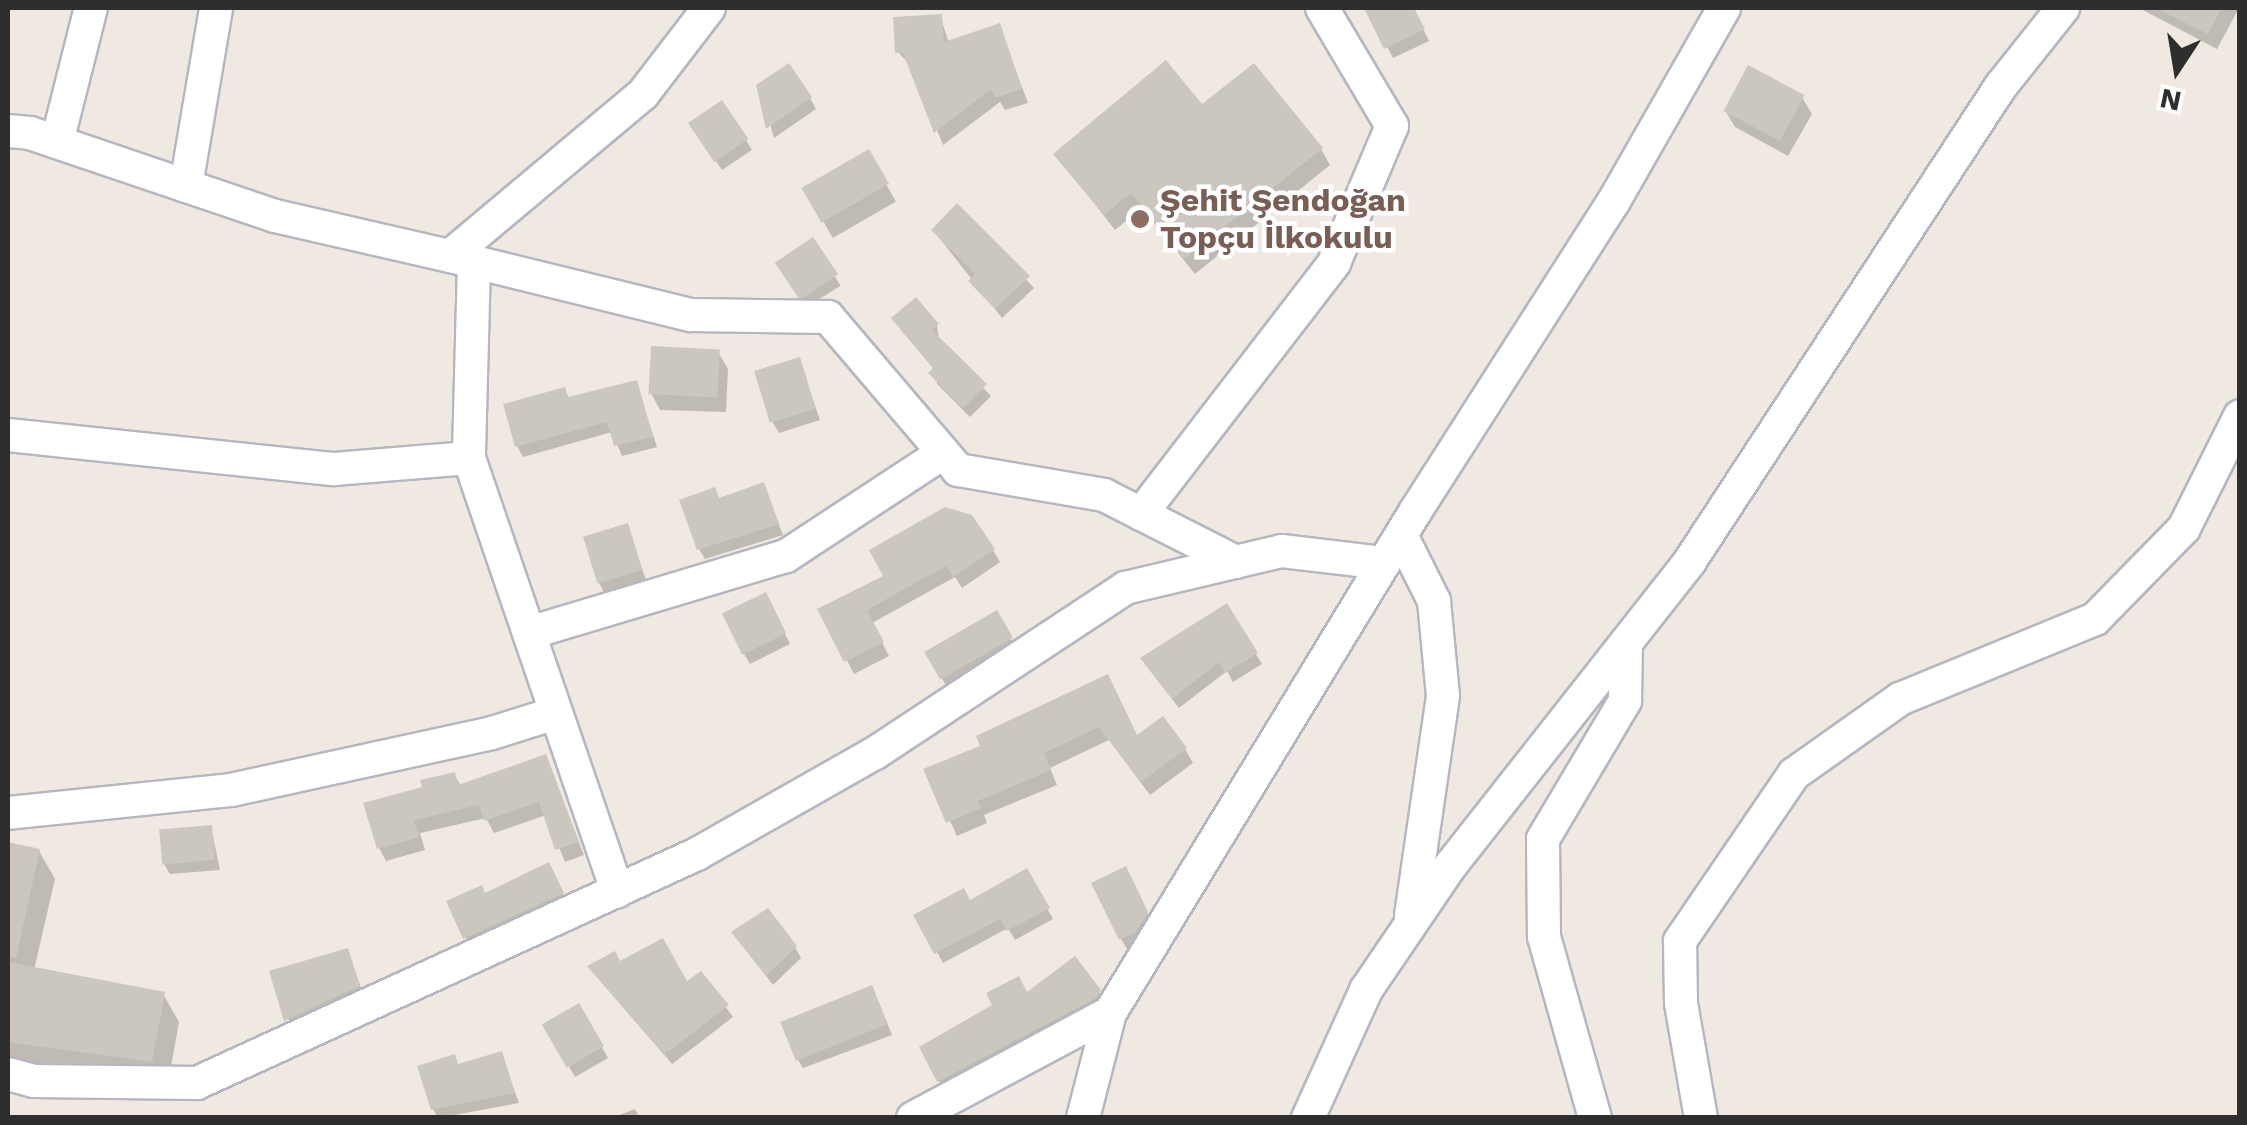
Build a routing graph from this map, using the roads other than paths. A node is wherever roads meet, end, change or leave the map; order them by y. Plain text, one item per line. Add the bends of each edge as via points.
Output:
1 (91, 8) edge
2 (216, 8) edge
3 (709, 8) edge
4 (1322, 8) edge
5 (1724, 8) edge
6 (2063, 8) edge
7 (8, 132) edge
8 (57, 142) junction
9 (186, 186) junction
10 (462, 259) junction
11 (2240, 416) edge
12 (8, 435) edge
13 (944, 453) junction
14 (469, 458) junction
15 (1141, 514) junction
16 (1393, 549) junction
17 (1236, 562) junction
18 (529, 633) junction
19 (1626, 643) junction
20 (556, 713) junction
21 (8, 813) edge
22 (617, 891) junction
23 (1410, 926) junction
24 (1110, 1013) junction
25 (8, 1074) edge
26 (914, 1118) edge
27 (1083, 1118) edge
28 (1308, 1118) edge
29 (1595, 1118) edge
30 (1701, 1118) edge

1 - 8 street
2 - 9 street
3 - 10 street via 643,94
4 - 15 street via 1392,126 1334,264
5 - 16 street via 1614,201
6 - 19 street via 2001,86 1690,561
7 - 8 street
8 - 9 street
9 - 10 street via 275,216
10 - 13 street via 691,315 828,318
10 - 14 street
11 - 30 street via 2184,528 2094,619 1900,699 1794,774 1680,941 1681,1003
12 - 14 street via 334,470
13 - 15 street via 958,470 1104,495
13 - 18 street via 786,556
14 - 18 street
15 - 17 street
16 - 17 street via 1282,552
16 - 23 street via 1434,600 1443,696
16 - 24 street
17 - 22 street via 1125,588 875,754
18 - 20 street
19 - 23 street
19 - 29 street via 1625,701 1543,839 1544,937
20 - 21 street via 230,790
20 - 22 street
22 - 25 street via 197,1083 34,1081
23 - 28 street via 1366,990
24 - 26 street
24 - 27 street

